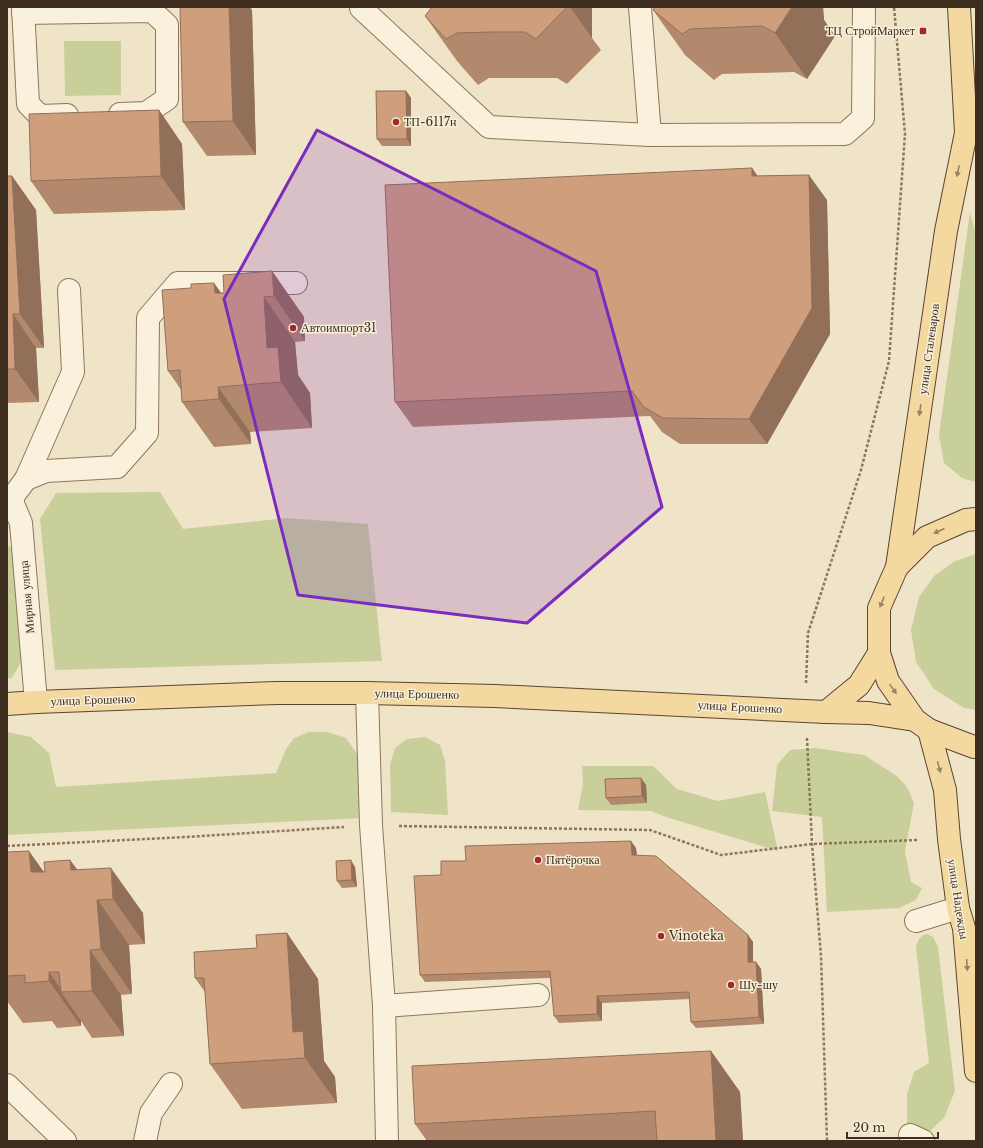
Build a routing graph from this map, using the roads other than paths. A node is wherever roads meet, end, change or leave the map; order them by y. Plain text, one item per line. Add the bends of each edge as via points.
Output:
1 (366, 7) edge
2 (640, 7) edge
3 (864, 7) edge
4 (959, 7) edge
5 (23, 10) edge
6 (971, 133) edge
7 (650, 136) junction
8 (976, 160) edge
9 (296, 283) dead end
10 (69, 290) dead end
11 (26, 479) junction
12 (9, 498) edge
13 (976, 519) edge
14 (897, 567) junction
15 (879, 653) junction
16 (367, 693) junction
17 (36, 702) junction
18 (7, 704) edge
19 (816, 711) junction
20 (922, 725) junction
21 (976, 747) edge
22 (958, 908) junction
23 (916, 921) dead end
24 (538, 995) dead end
25 (384, 1006) junction
26 (976, 1071) edge
27 (171, 1084) dead end
28 (7, 1085) edge
29 (65, 1141) edge
30 (144, 1141) edge
31 (386, 1141) edge

1 - 7 street via 489,127
2 - 7 street
3 - 7 street via 863,118 845,134
4 - 6 main road, улица Сталеваров
5 - 5 street via 152,11 167,24 166,99 146,113 40,116 28,104
6 - 8 main road, улица Сталеваров
6 -> 14 main road, улица Сталеваров via 946,231
9 - 11 street via 178,283 148,318 147,433 116,467 46,471
10 - 11 street via 73,372
11 - 12 street
12 - 17 street, Мирная улица via 21,523
13 -> 14 main road, улица Сталеваров via 966,520 927,537
14 -> 15 main road, улица Сталеваров via 879,608
15 - 19 main road via 859,685
15 -> 20 main road, улица Сталеваров via 888,681
16 - 17 main road, улица Ерошенко via 277,693
16 - 19 main road, улица Ерошенко via 495,696
16 - 25 street via 371,825
17 - 18 main road, улица Ерошенко
19 - 20 main road, улица Ерошенко via 869,713
20 - 21 main road
20 -> 22 main road, улица Надежды via 945,790
22 - 23 street
22 -> 26 main road, улица Надежды via 964,928
24 - 25 street
25 - 31 street
27 - 30 street via 151,1113
28 - 29 street

